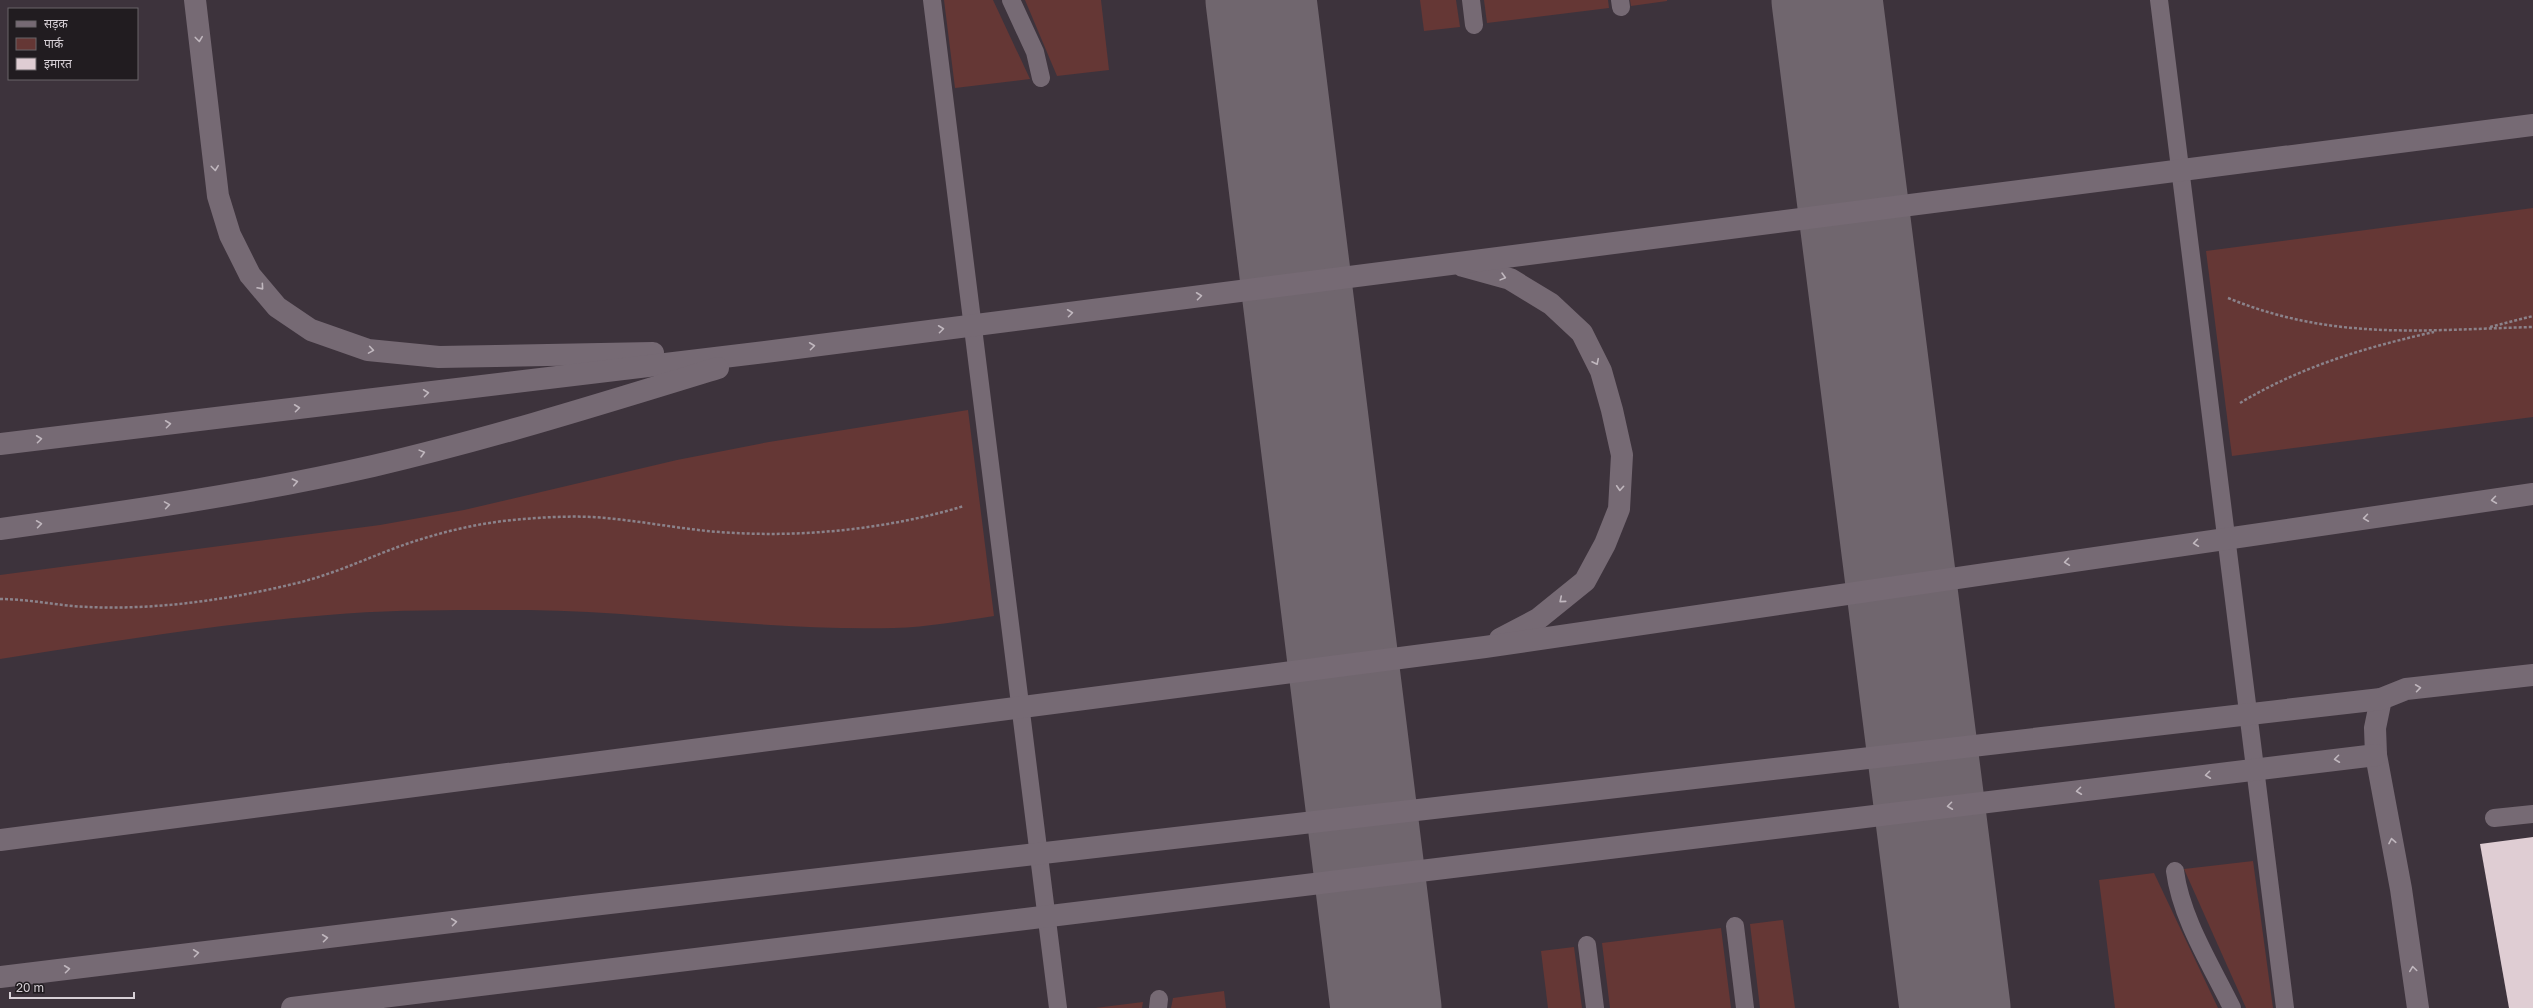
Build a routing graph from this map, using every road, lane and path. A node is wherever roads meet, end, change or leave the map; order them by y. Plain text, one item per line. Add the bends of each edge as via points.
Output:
1 (195, 0) edge
2 (932, 0) edge
3 (1011, 0) edge
4 (1471, 0) edge
5 (2159, 0) edge
6 (1474, 24) dead end
7 (1041, 78) dead end
8 (2533, 125) edge
9 (1452, 264) junction
10 (2224, 297) dead end
11 (2533, 316) edge
12 (2533, 327) edge
13 (2484, 329) junction
14 (2442, 330) junction
15 (773, 351) junction
16 (2233, 408) dead end
17 (0, 444) edge
18 (2533, 494) edge
19 (971, 504) dead end
20 (0, 529) edge
21 (0, 599) edge
22 (1485, 647) junction
23 (2533, 675) edge
24 (2381, 699) junction
25 (2376, 755) junction
26 (2533, 814) edge
27 (2494, 818) dead end
28 (0, 840) edge
29 (2175, 871) dead end
30 (1735, 926) dead end
31 (1587, 945) dead end
32 (0, 977) edge
33 (292, 1008) edge
34 (1058, 1008) edge
35 (1595, 1008) edge
36 (1745, 1008) edge
37 (2232, 1008) edge
38 (2285, 1008) edge
39 (2418, 1008) edge

1 -> 15 main road via 218,196 230,235 250,275 278,307 311,330 368,350 440,357
2 - 34 lane
3 - 7 lane via 1035,52
4 - 6 lane
5 - 38 lane
8 - 9 main road
15 -> 9 main road
9 -> 22 main road via 1510,279 1551,304 1582,333 1601,371 1622,455 1619,509 1605,544 1585,581 1538,619
10 - 14 path via 2314,325 2365,331
11 - 13 path
12 - 13 path
13 - 14 path
14 - 16 path via 2361,350 2306,369
17 -> 15 main road
20 -> 15 main road via 240,494 373,466 555,418
18 -> 22 main road
19 - 21 path via 934,515 900,521 778,534 734,534 595,517 522,519 477,525 436,535 295,584 217,599 124,607 87,607
22 - 28 main road
24 -> 23 main road via 2406,689
24 - 25 main road via 2376,728
32 -> 24 main road via 583,906
25 -> 33 main road
39 -> 25 main road via 2401,889
26 - 27 lane
29 - 37 lane via 2194,928
30 - 36 lane
31 - 35 lane

